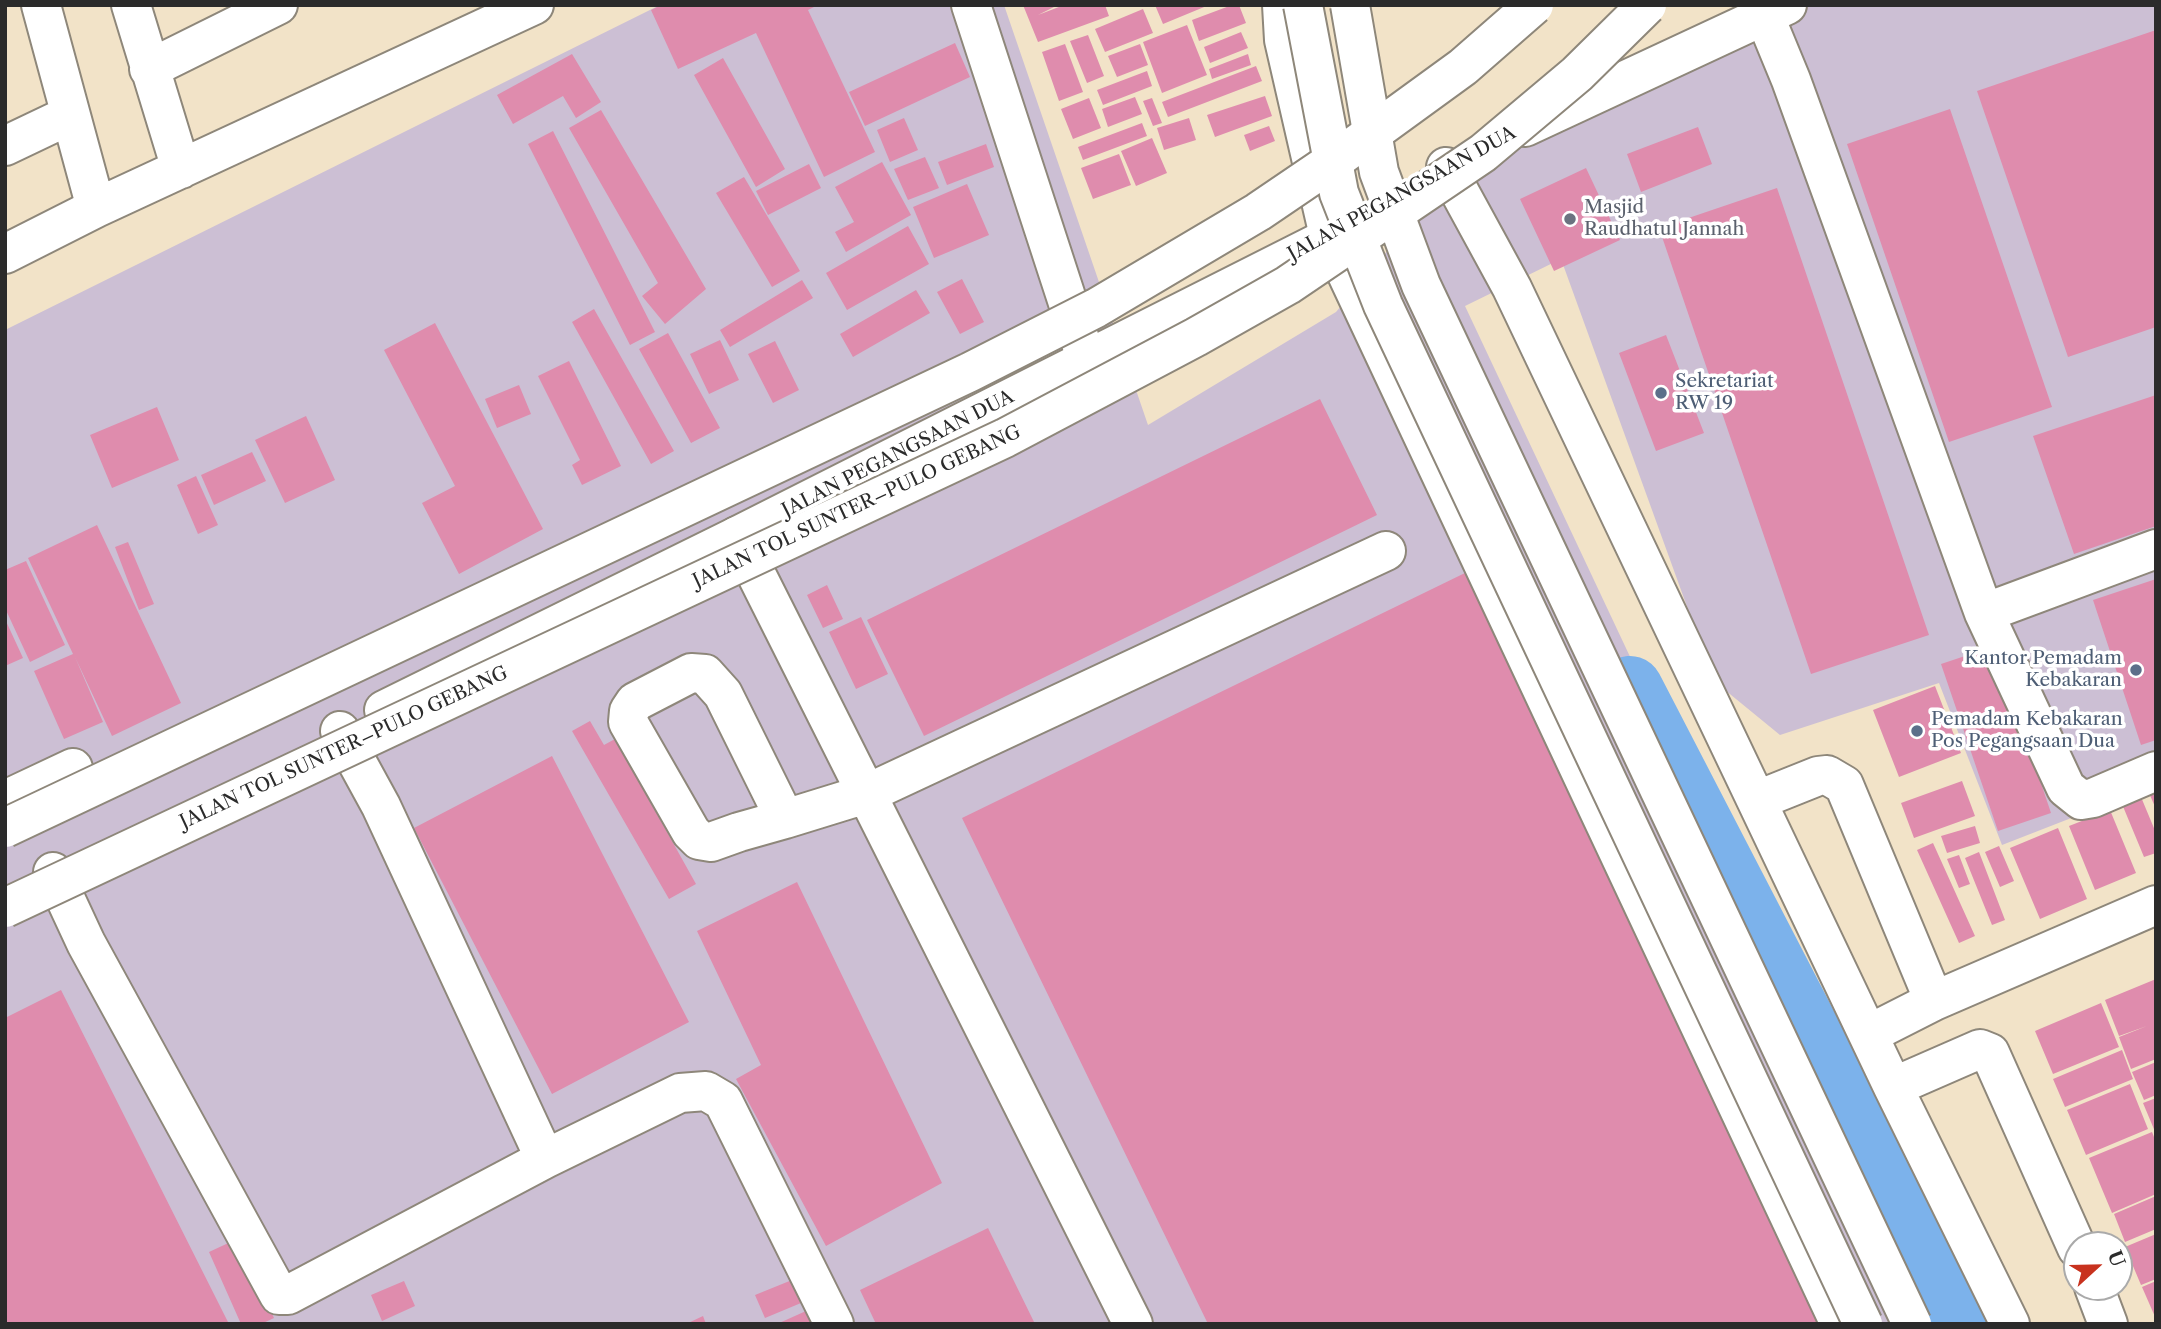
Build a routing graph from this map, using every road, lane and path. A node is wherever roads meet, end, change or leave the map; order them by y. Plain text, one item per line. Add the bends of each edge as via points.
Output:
1 (41, 5) edge
2 (131, 5) edge
3 (278, 5) edge
4 (534, 5) edge
5 (971, 5) edge
6 (1282, 5) edge
7 (1303, 5) edge
8 (1350, 5) edge
9 (1534, 5) edge
10 (1647, 5) edge
11 (1776, 11) edge
12 (149, 69) junction
13 (70, 115) junction
14 (5, 146) edge
15 (181, 169) junction
16 (1439, 171) junction
17 (96, 208) junction
18 (1329, 236) junction
19 (5, 254) edge
20 (1086, 358) junction
21 (737, 536) junction
22 (2156, 549) edge
23 (1386, 551) dead end
24 (1984, 613) junction
25 (340, 731) junction
26 (73, 768) dead end
27 (2156, 771) edge
28 (866, 794) junction
29 (5, 800) edge
30 (1758, 800) junction
31 (785, 819) junction
32 (5, 828) edge
33 (54, 872) junction
34 (5, 895) edge
35 (2156, 905) edge
36 (5, 908) edge
37 (1934, 1001) junction
38 (1869, 1034) junction
39 (1893, 1087) junction
40 (545, 1159) junction
41 (2069, 1231) edge
42 (2099, 1301) edge
43 (834, 1324) edge
44 (1133, 1324) edge
45 (1840, 1324) edge
46 (1863, 1324) edge
47 (1912, 1324) edge
48 (2010, 1324) edge
49 (2108, 1324) edge

1 - 13 main road
2 - 12 main road
3 - 12 main road
4 - 15 main road
5 - 20 main road
6 - 18 main road via 1284,40
7 - 46 main road, bridge via 1339,193 1383,306
8 - 47 main road, bridge via 1379,172 1421,285
9 - 32 main road, bridge via 1463,66 1352,148 1258,212 1096,308 970,372
10 - 36 main road, JALAN TOL SUNTER–PULO GEBANG, bridge via 1577,74 1483,153 1310,270 1185,343 1005,438
11 - 16 main road, JALAN PEGANGSAAN DUA via 1587,96
11 - 24 main road via 1791,80
12 - 15 main road
13 - 14 main road
13 - 17 main road
15 - 17 main road
16 - 18 main road, JALAN PEGANGSAAN DUA
16 - 30 main road via 1512,288
17 - 19 main road
18 - 20 main road, JALAN PEGANGSAAN DUA
18 - 45 main road
20 - 21 main road, JALAN PEGANGSAAN DUA
21 - 25 main road, JALAN PEGANGSAAN DUA
21 - 28 main road
22 - 24 main road
23 - 28 main road
24 - 27 main road via 2073,797 2093,798
25 - 33 main road, JALAN PEGANGSAAN DUA
25 - 40 main road via 381,806
26 - 29 main road
28 - 31 main road
28 - 44 main road
30 - 37 main road via 1818,776 1827,775 1844,785
30 - 38 main road
31 - 31 main road via 723,694 705,674 691,673 635,702 628,722 699,841 711,842
33 - 34 main road, JALAN PEGANGSAAN DUA
33 - 40 main road via 86,943 279,1295 288,1295
35 - 37 main road
37 - 38 main road
38 - 39 main road
39 - 41 main road via 1980,1049 1990,1053
39 - 48 main road
40 - 43 main road via 680,1093 706,1091 723,1101
42 - 49 main road

